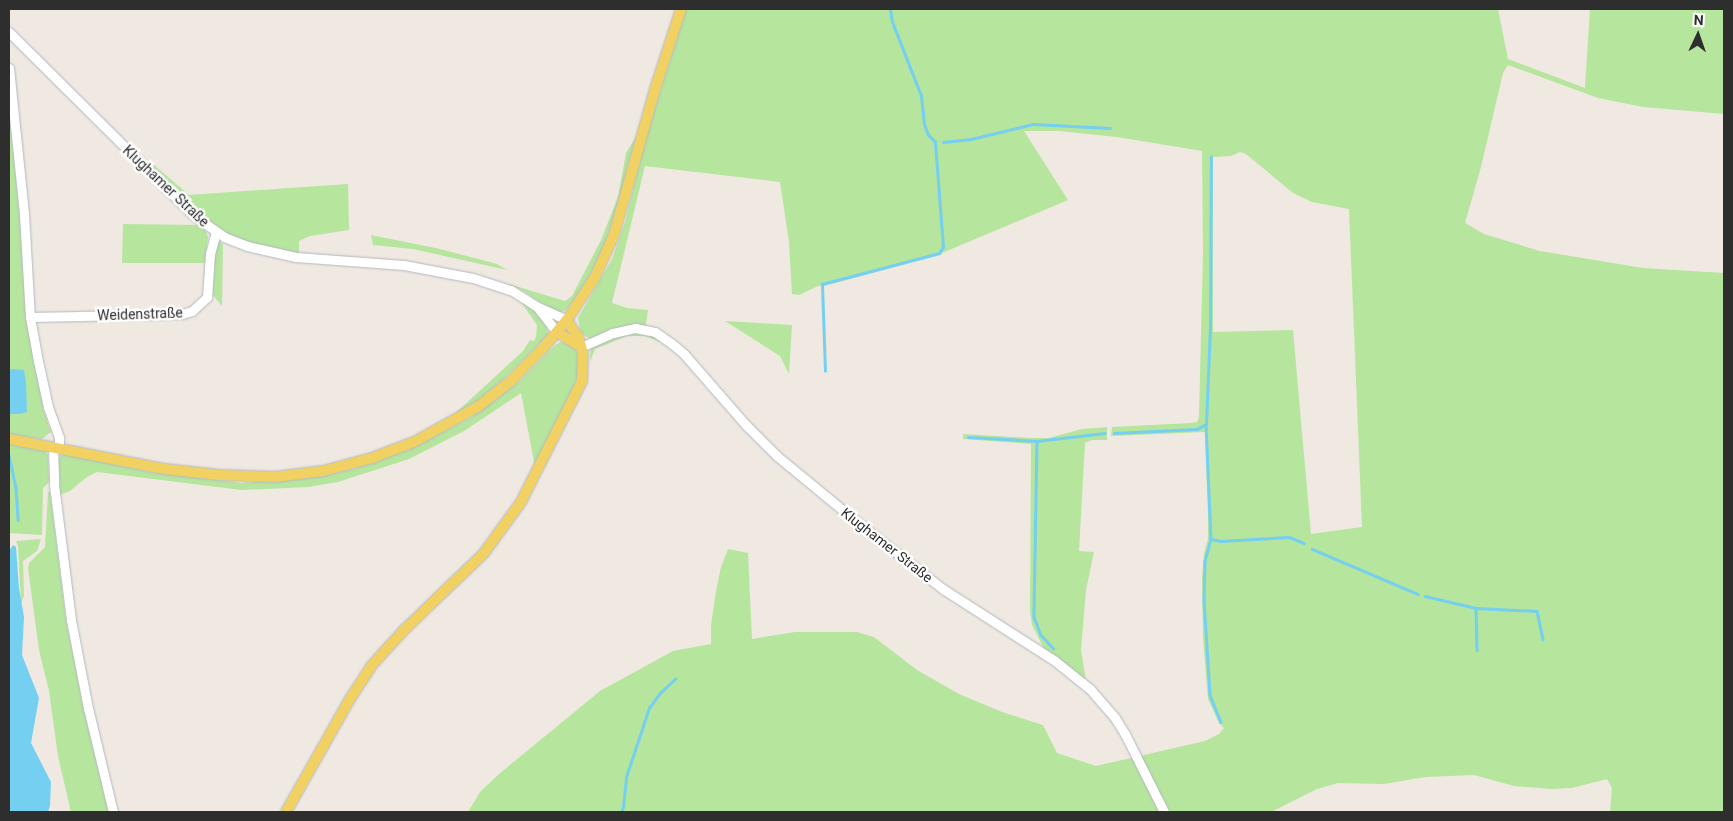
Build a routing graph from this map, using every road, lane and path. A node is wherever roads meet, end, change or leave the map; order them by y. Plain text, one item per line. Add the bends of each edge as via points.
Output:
1 (681, 9) edge
2 (9, 32) edge
3 (9, 68) edge
4 (216, 232) junction
5 (536, 306) junction
6 (30, 317) junction
7 (567, 320) junction
8 (557, 332) junction
9 (581, 347) junction
10 (9, 439) edge
11 (56, 448) junction
12 (113, 812) edge
13 (286, 812) edge
14 (1164, 812) edge

1 - 7 main road via 614,235 585,294
2 - 4 street, Klughamer Straße via 193,215
3 - 6 street
4 - 5 street, Klughamer Straße via 247,246 296,257 404,265 473,278 511,290
4 - 6 street, Weidenstraße via 210,254 207,297 192,311
5 - 7 street, Klughamer Straße
5 - 8 street, Klughamer Straße
6 - 11 street via 48,407 58,438
7 - 8 main road
7 - 9 main road
8 - 9 main road
8 - 11 main road via 512,380 465,415 414,442 348,465 282,476 220,475 165,469
9 - 13 main road via 584,366 579,388 508,523 484,553 372,665
9 - 14 street, Klughamer Straße via 613,333 635,328 655,332 684,354 770,449 862,526 943,589 1055,661 1090,689 1125,734
10 - 11 main road
11 - 12 street via 54,485 70,620

